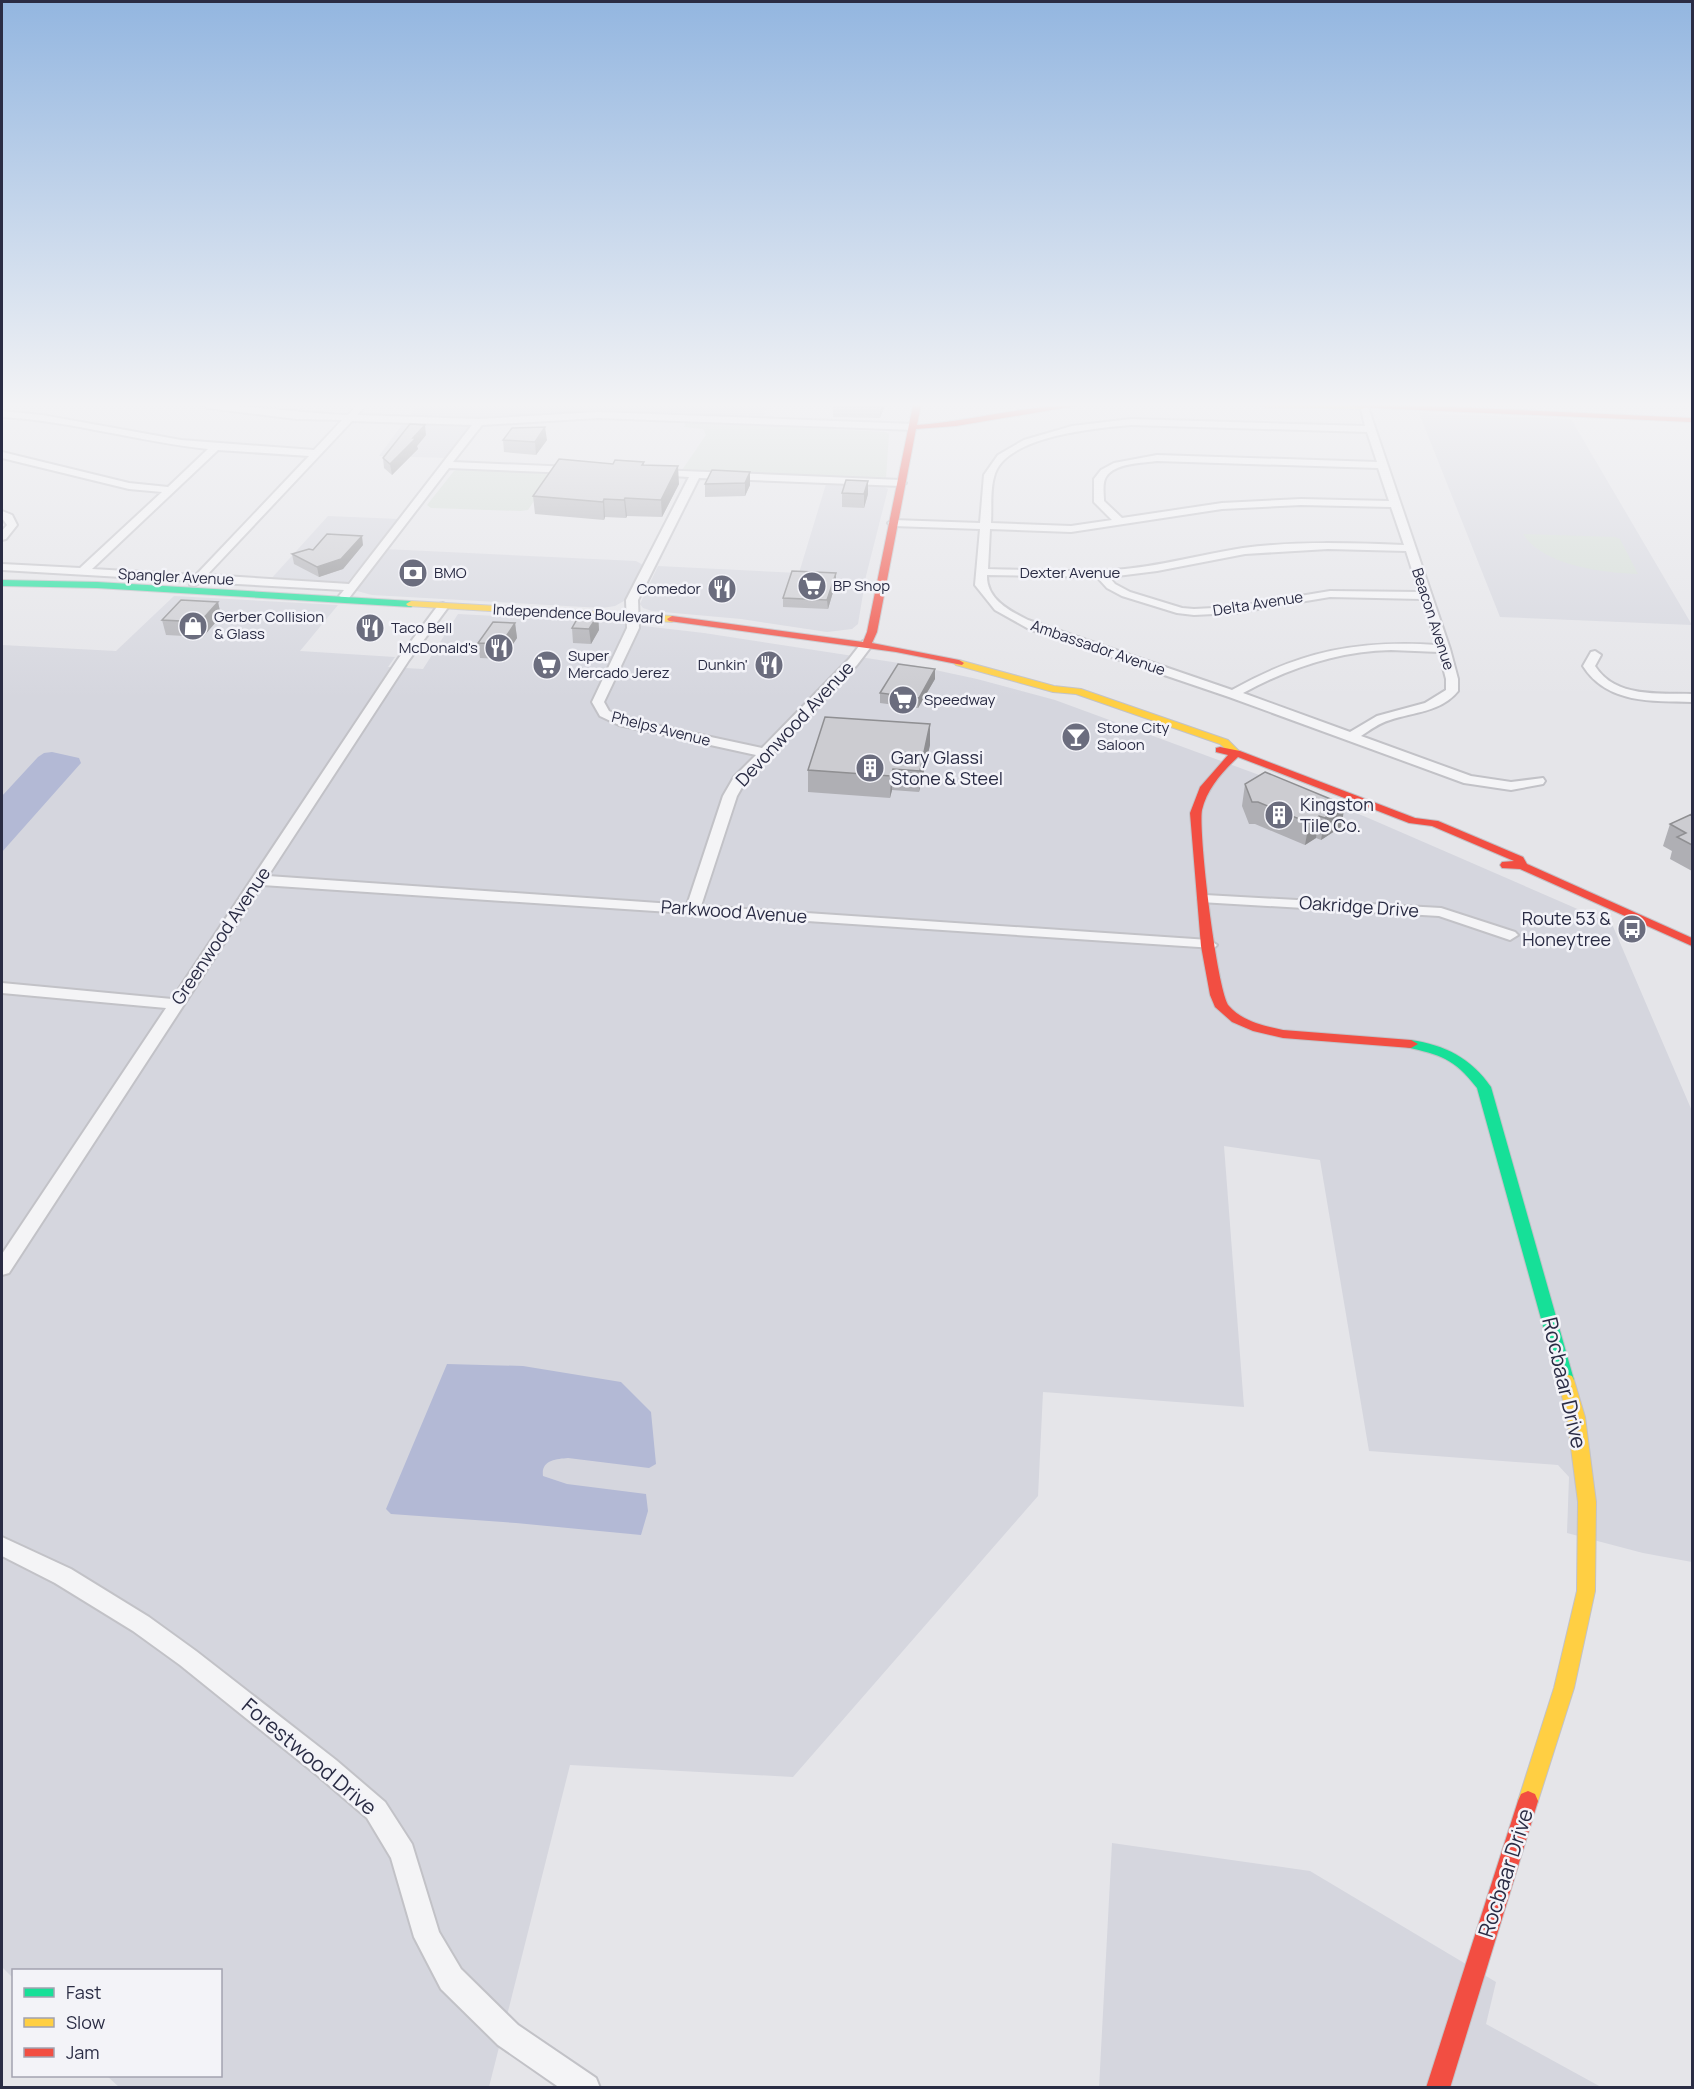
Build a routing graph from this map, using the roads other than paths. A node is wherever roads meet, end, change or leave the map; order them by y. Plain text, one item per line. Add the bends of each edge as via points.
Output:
1 (157, 502) edge
2 (270, 502) edge
3 (418, 502) edge
4 (681, 502) edge
5 (897, 502) edge
6 (986, 502) edge
7 (1100, 502) edge
8 (1395, 504) joint
9 (2, 514) edge
10 (1119, 521) junction
11 (893, 523) junction
12 (984, 526) junction
13 (2, 537) edge
14 (1410, 548) junction
15 (2, 567) edge
16 (82, 572) junction
17 (981, 572) junction
18 (1100, 574) junction
19 (2, 576) edge
20 (198, 578) junction
21 (2, 583) edge
22 (97, 585) junction
23 (351, 587) junction
24 (187, 591) junction
25 (1426, 596) junction
26 (342, 599) junction
27 (443, 606) junction
28 (632, 616) junction
29 (867, 645) junction
30 (1444, 649) junction
31 (1595, 655) dead end
32 (1233, 694) junction
33 (1692, 698) edge
34 (1353, 736) junction
35 (765, 753) junction
36 (1236, 753) junction
37 (1538, 781) dead end
38 (259, 880) junction
39 (1204, 899) junction
40 (693, 909) junction
41 (1510, 935) dead end
42 (1692, 942) edge
43 (1209, 945) junction
44 (2, 988) edge
45 (177, 1004) junction
46 (2, 1268) edge
47 (2, 1546) edge
48 (586, 2088) edge
49 (1438, 2088) edge

1 - 16 street
2 - 20 street
3 - 23 street
4 - 28 street, Phelps Avenue via 632,600
5 - 11 main road
6 - 12 street, Ambassador Avenue
7 - 10 street
8 - 10 street via 1257,504
8 - 14 street, Beacon Avenue
9 - 13 street via 12,525
10 - 12 street via 1071,529
11 - 12 street
11 - 29 main road
12 - 17 street, Ambassador Avenue
14 - 18 street, Dexter Avenue via 1275,548
14 - 25 street, Beacon Avenue
15 - 16 street, Spangler Avenue
16 - 20 street, Spangler Avenue
17 - 18 street, Dexter Avenue
17 - 32 street, Ambassador Avenue via 980,582 987,597 1023,623
18 - 25 street, Delta Avenue via 1126,594 1194,612 1234,610 1330,594
19 - 22 main road, Independence Boulevard
20 - 23 street, Spangler Avenue
20 - 24 street
21 - 22 main road, Independence Boulevard
22 - 24 main road, Independence Boulevard
23 - 26 street
24 - 26 main road, Independence Boulevard
25 - 30 street, Beacon Avenue
26 - 27 main road, Independence Boulevard
27 - 28 main road, Independence Boulevard
27 - 38 street, Greenwood Avenue
28 - 29 main road, Independence Boulevard via 730,625
28 - 35 street, Phelps Avenue via 633,627 598,702 604,714 624,722
29 - 35 street, Devonwood Avenue
29 - 36 main road, Independence Boulevard via 930,656 1053,689 1066,698
30 - 32 street via 1360,650 1280,668
30 - 34 street, Beacon Avenue via 1452,691 1441,702 1384,718
31 - 33 street via 1589,666 1594,677 1608,687
32 - 34 street, Ambassador Avenue
34 - 37 street, Ambassador Avenue via 1469,780 1511,786
35 - 40 street, Devonwood Avenue via 739,780 730,796
36 - 39 main road, Rocbaar Drive via 1212,775 1200,794 1196,813
36 - 42 main road, Independence Boulevard via 1413,821 1420,830 1497,862 1522,866
38 - 40 street, Parkwood Avenue
38 - 45 street, Greenwood Avenue
39 - 41 street, Oakridge Drive via 1441,912
39 - 43 main road, Rocbaar Drive
40 - 43 street, Parkwood Avenue
43 - 49 main road, Rocbaar Drive via 1218,1000 1223,1009 1250,1027 1281,1034 1411,1044 1443,1050 1470,1068 1484,1087 1576,1417 1587,1502 1586,1591 1564,1688
44 - 45 street
45 - 46 street, Greenwood Avenue
47 - 48 street, Forestwood Drive via 63,1576 141,1624 376,1810 403,1853 427,1937 451,1979 508,2035

